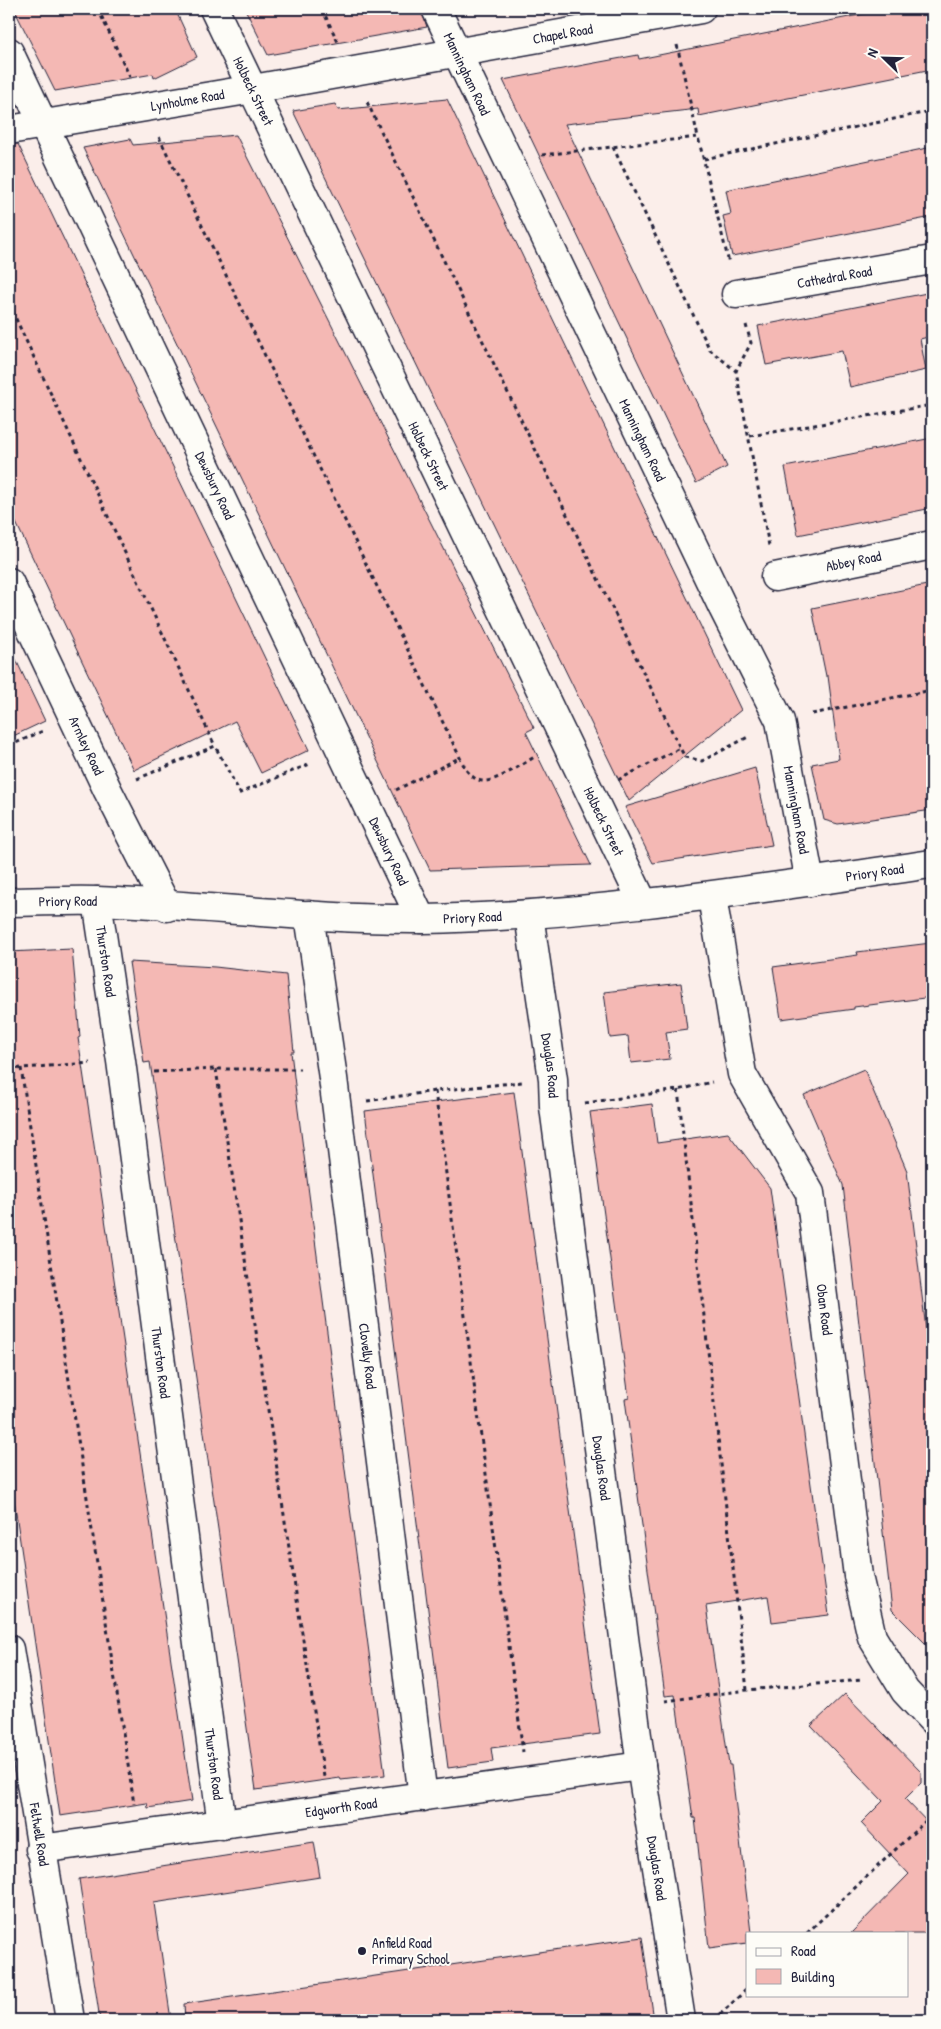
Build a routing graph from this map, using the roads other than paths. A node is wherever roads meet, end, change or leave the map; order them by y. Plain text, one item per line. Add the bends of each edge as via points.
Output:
1 (214, 9) edge
2 (436, 9) edge
3 (701, 9) edge
4 (668, 12) edge
5 (9, 52) edge
6 (456, 54) junction
7 (252, 89) junction
8 (43, 124) junction
9 (9, 130) edge
10 (932, 260) edge
11 (736, 294) road end
12 (932, 545) edge
13 (775, 577) road end
14 (9, 582) edge
15 (932, 864) edge
16 (810, 882) junction
17 (712, 897) junction
18 (97, 901) junction
19 (9, 902) edge
20 (643, 903) junction
21 (167, 907) junction
22 (309, 915) junction
23 (529, 915) junction
24 (421, 919) junction
25 (9, 1648) edge
26 (932, 1720) edge
27 (641, 1766) junction
28 (423, 1797) junction
29 (222, 1825) junction
30 (40, 1849) junction
31 (70, 2020) edge
32 (681, 2020) edge

1 - 7 street, Holbeck Street
2 - 6 street, Manningham Road
3 - 4 street, Chapel Road
4 - 6 street, Chapel Road
5 - 8 street, Dewsbury Road
6 - 7 street, Lynholme Road
6 - 16 street, Manningham Road via 510,159 780,721
7 - 8 street, Lynholme Road
7 - 20 street, Holbeck Street
8 - 9 street, Lynholme Road
8 - 24 street, Dewsbury Road
10 - 11 street, Cathedral Road
12 - 13 street, Abbey Road
14 - 21 street, Armley Road
15 - 16 street, Priory Road
16 - 17 street, Priory Road
17 - 20 street, Priory Road
17 - 26 street, Oban Road via 742,1074 810,1193 858,1576 872,1637 906,1691
18 - 19 street, Priory Road
18 - 21 street, Priory Road
18 - 29 street, Thurston Road
20 - 23 street, Priory Road
21 - 22 street, Priory Road
22 - 24 street, Priory Road
22 - 28 street, Clovelly Road via 333,1078
23 - 24 street, Priory Road
23 - 27 street, Douglas Road
25 - 30 street, Feltwell Road
27 - 28 street, Edgworth Road
27 - 32 street, Douglas Road
28 - 29 street, Edgworth Road
29 - 30 street, Edgworth Road
30 - 31 street, Feltwell Road

